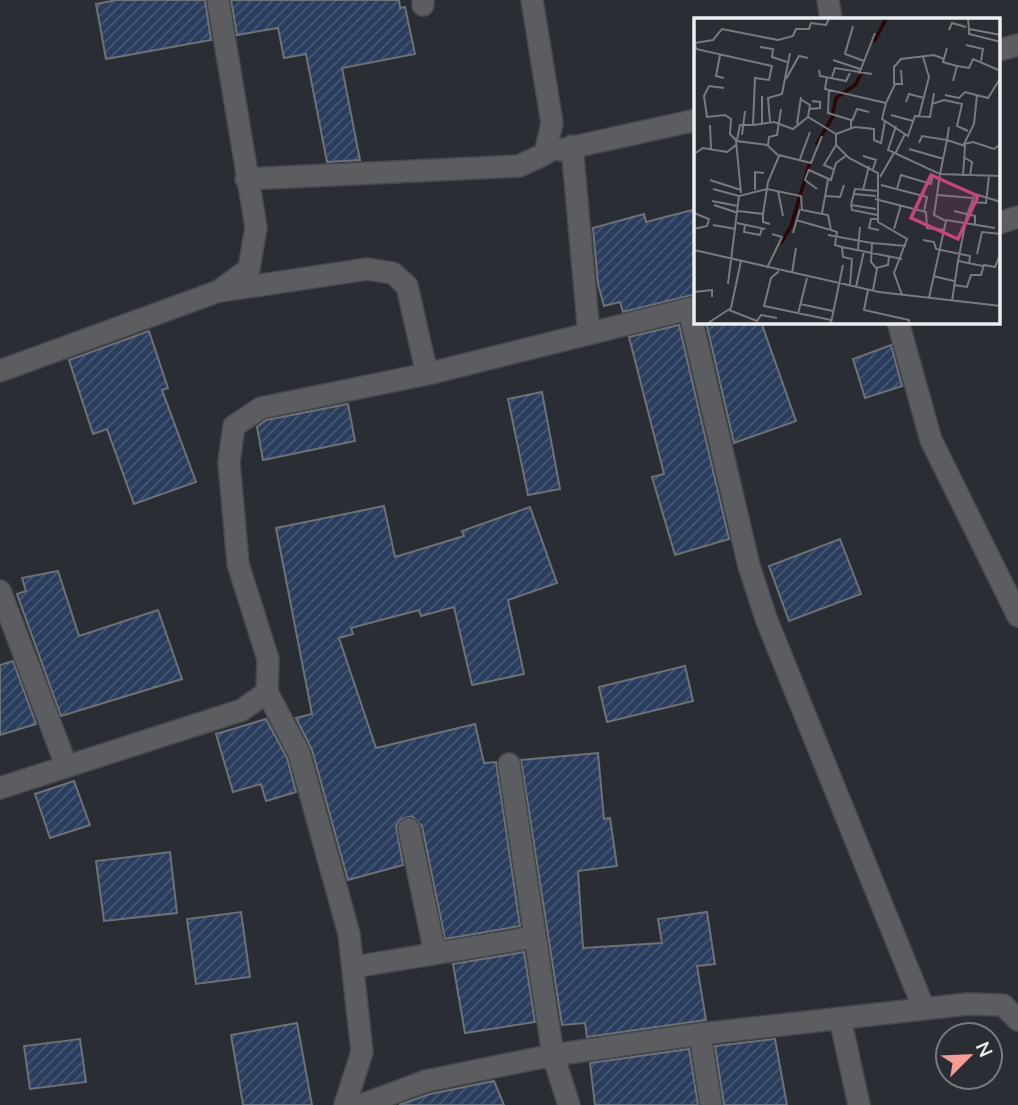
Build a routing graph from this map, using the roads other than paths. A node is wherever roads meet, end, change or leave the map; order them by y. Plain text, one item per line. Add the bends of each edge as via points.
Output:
1 (218, 0) edge
2 (532, 0) edge
3 (828, 0) edge
4 (831, 18) edge
5 (1018, 45) edge
6 (1000, 50) edge
7 (694, 120) edge
8 (572, 146) junction
9 (545, 154) junction
10 (246, 179) junction
11 (1018, 217) edge
12 (1000, 223) edge
13 (219, 291) junction
14 (692, 308) edge
15 (695, 324) edge
16 (899, 324) edge
17 (589, 334) junction
18 (0, 371) edge
19 (427, 374) junction
20 (0, 591) edge
21 (1018, 616) edge
22 (267, 692) junction
23 (509, 764) dead end
24 (66, 765) junction
25 (0, 788) edge
26 (409, 829) dead end
27 (535, 937) junction
28 (435, 953) junction
29 (354, 967) junction
30 (923, 1009) junction
31 (840, 1018) junction
32 (1018, 1020) edge
33 (700, 1034) junction
34 (553, 1055) junction
35 (345, 1105) edge
36 (361, 1105) edge
37 (569, 1105) edge
38 (712, 1105) edge
39 (859, 1105) edge

1 - 10 street
2 - 9 street via 552,123
3 - 4 street
5 - 6 street
7 - 8 street
8 - 9 street
8 - 17 street
9 - 10 street via 519,166
10 - 13 street via 256,227 249,269
11 - 12 street
13 - 18 street
13 - 19 street via 367,269 393,273 407,286
14 - 17 street
15 - 30 street via 745,552 767,621
16 - 21 street via 931,440
17 - 19 street
19 - 22 street via 261,408 234,426 229,462 238,564 268,659
20 - 24 street
22 - 24 street via 242,710
22 - 29 street via 299,753
23 - 27 street
24 - 25 street
26 - 28 street
27 - 28 street
27 - 34 street
28 - 29 street
29 - 35 street via 362,1052
30 - 31 street
30 - 32 street via 968,1003 1003,1005
31 - 33 street
31 - 39 street
33 - 34 street
33 - 38 street
34 - 36 street via 426,1081
34 - 37 street

